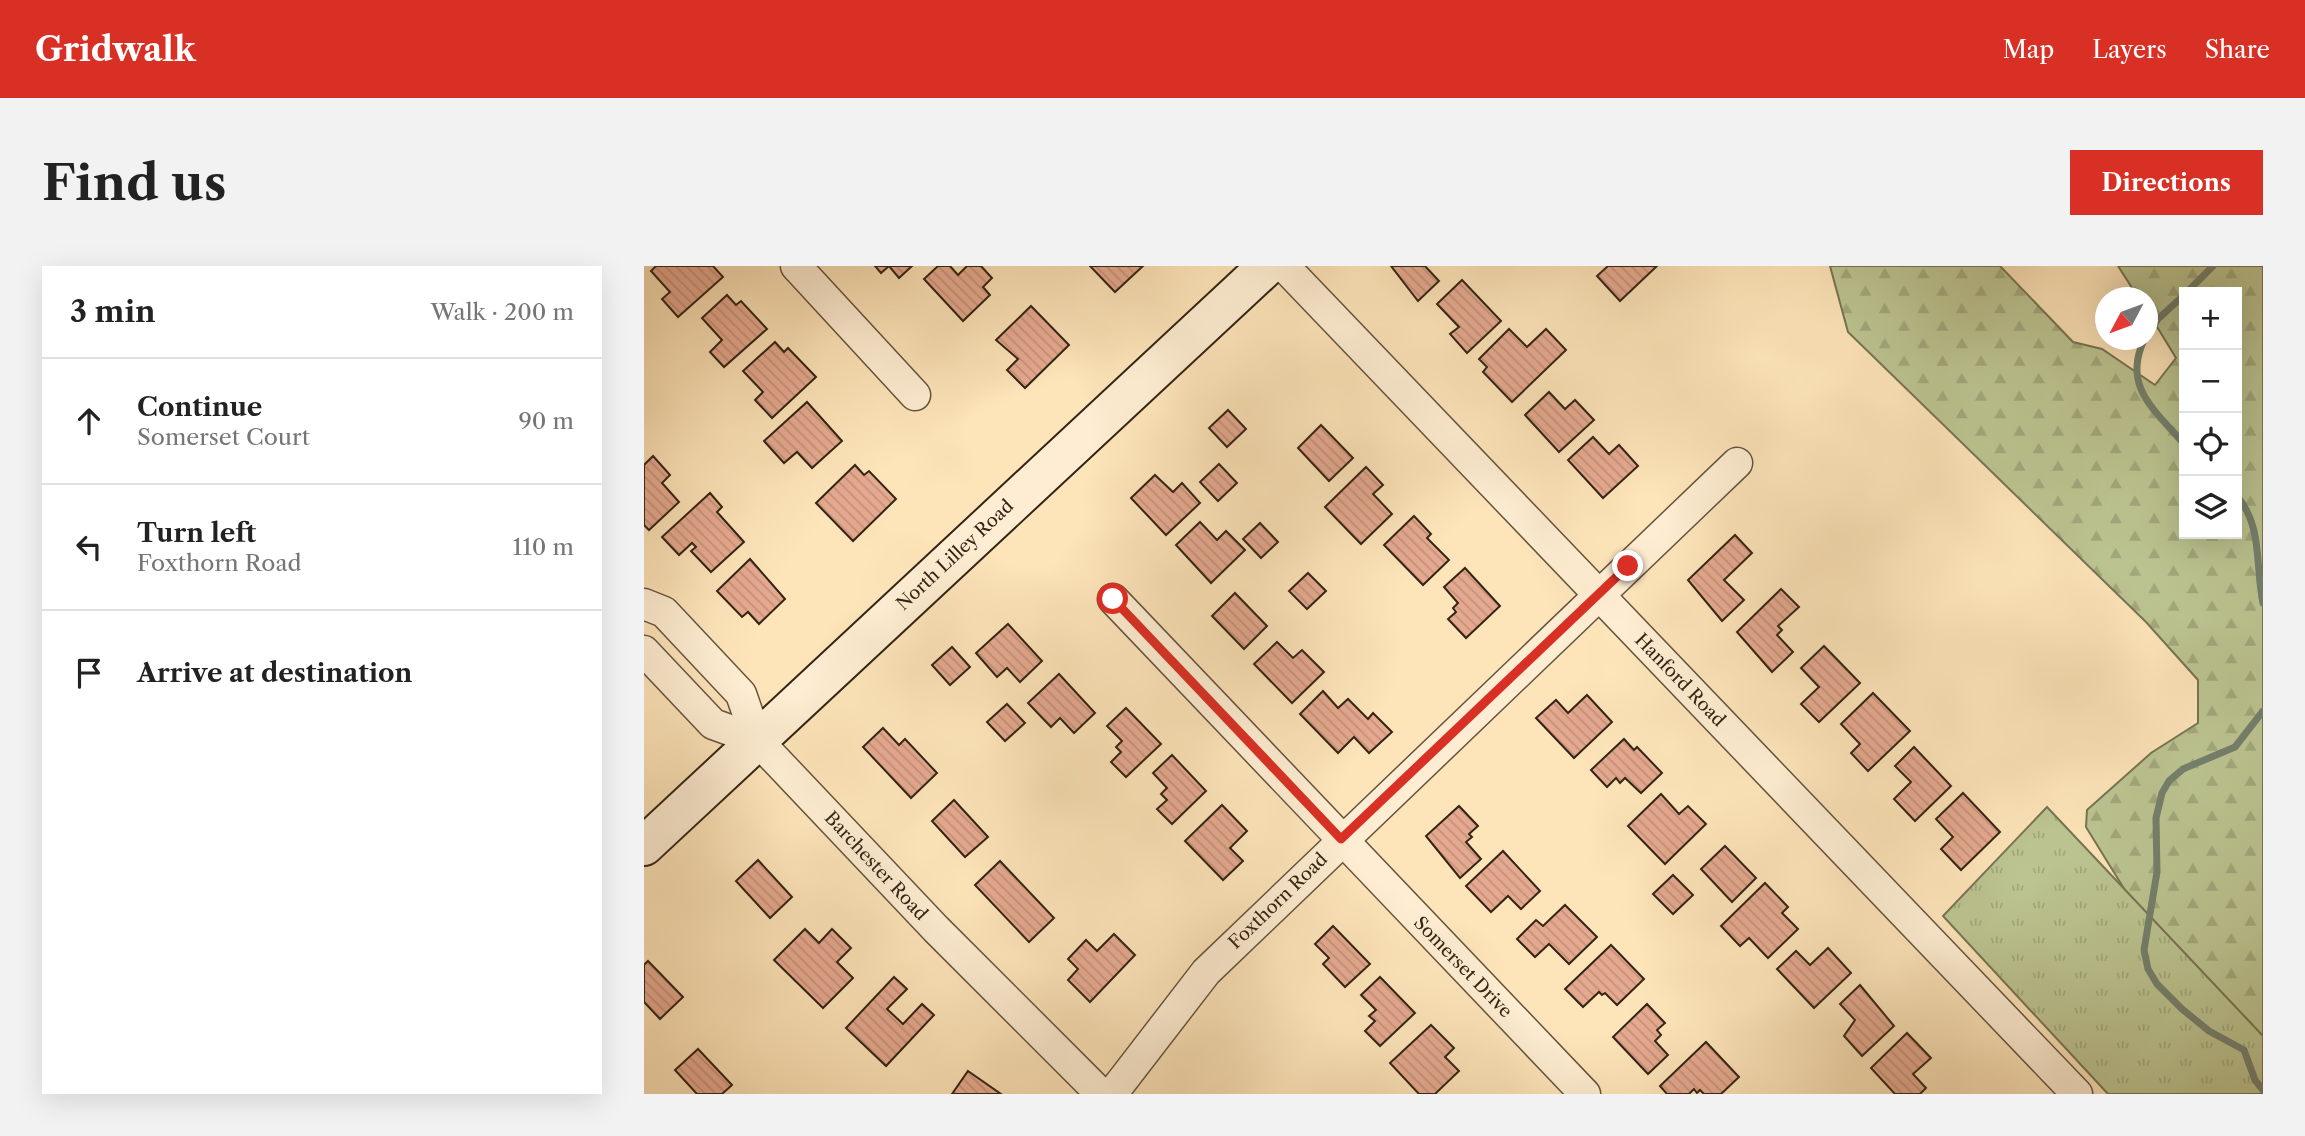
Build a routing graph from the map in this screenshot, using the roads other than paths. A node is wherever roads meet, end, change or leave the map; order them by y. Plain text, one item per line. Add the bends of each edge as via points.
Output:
1 (796, 266) edge
2 (1267, 266) edge
3 (1284, 266) edge
4 (915, 395) dead end
5 (1737, 463) dead end
6 (1598, 594) junction
7 (1113, 599) dead end
8 (644, 604) edge
9 (644, 651) edge
10 (757, 740) junction
11 (1341, 839) junction
12 (644, 846) edge
13 (1101, 1094) edge
14 (1112, 1094) edge
15 (1586, 1094) edge
16 (2077, 1094) edge

1 - 4 street
2 - 10 street, North Lilley Road
3 - 6 street, Hanford Road
5 - 6 street, Foxthorn Road
6 - 11 street, Foxthorn Road
6 - 16 street, Hanford Road
7 - 11 street, Somerset Drive
8 - 10 street via 664,612 741,694
9 - 10 street, Barchester Road via 713,724
10 - 12 street, North Lilley Road
10 - 13 street, Barchester Road
11 - 14 street, Foxthorn Road via 1206,972
11 - 15 street, Somerset Drive

